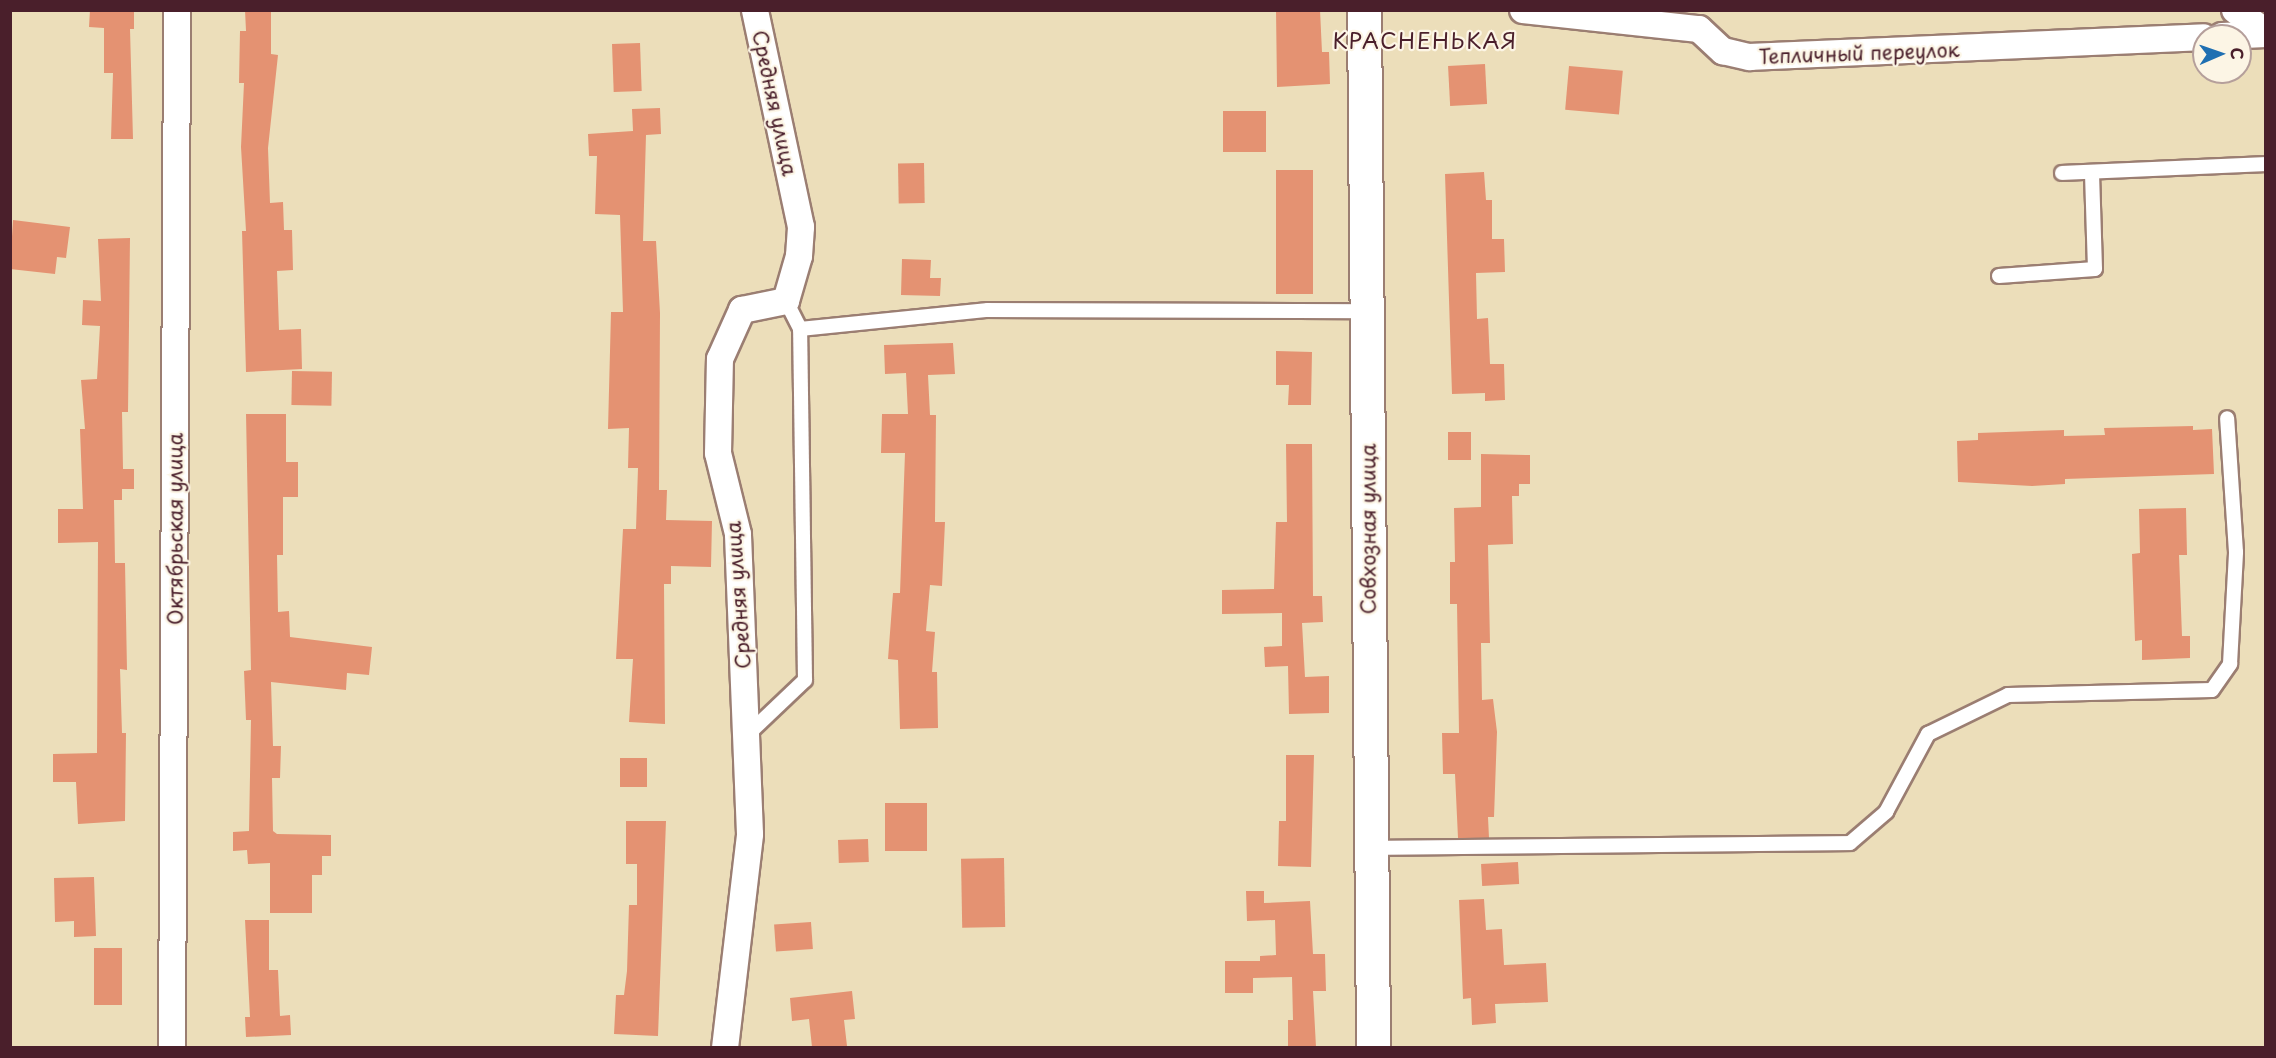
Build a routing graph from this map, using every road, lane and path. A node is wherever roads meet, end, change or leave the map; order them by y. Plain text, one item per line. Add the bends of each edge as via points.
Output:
1 (177, 10) edge
2 (755, 10) edge
3 (1364, 10) edge
4 (1523, 10) edge
5 (2235, 10) edge
6 (2265, 33) edge
7 (2192, 38) edge
8 (2265, 164) edge
9 (2092, 172) junction
10 (2062, 173) dead end
11 (1999, 276) dead end
12 (786, 301) junction
13 (1367, 311) junction
14 (800, 328) junction
15 (2227, 418) dead end
16 (746, 736) junction
17 (1369, 848) junction
18 (172, 1047) edge
19 (725, 1047) edge
20 (1373, 1047) edge

1 - 18 street, Октябрьская улица
2 - 12 street, Средняя улица via 801,227 799,256
3 - 13 street, Совхозная улица
4 - 7 street, Тепличный переулок via 1699,29 1723,51 1750,57
5 - 6 street
8 - 9 lane
9 - 10 lane
9 - 11 lane via 2096,269
12 - 14 lane
12 - 16 street, Средняя улица via 742,310 720,358 718,453 738,534
13 - 14 lane via 988,310
13 - 17 street, Совхозная улица
14 - 16 lane via 805,680
15 - 17 lane via 2236,552 2230,664 2212,690 2008,695 1928,734 1886,812 1850,843
16 - 19 street, Средняя улица via 750,834 740,890
17 - 20 street, Совхозная улица

